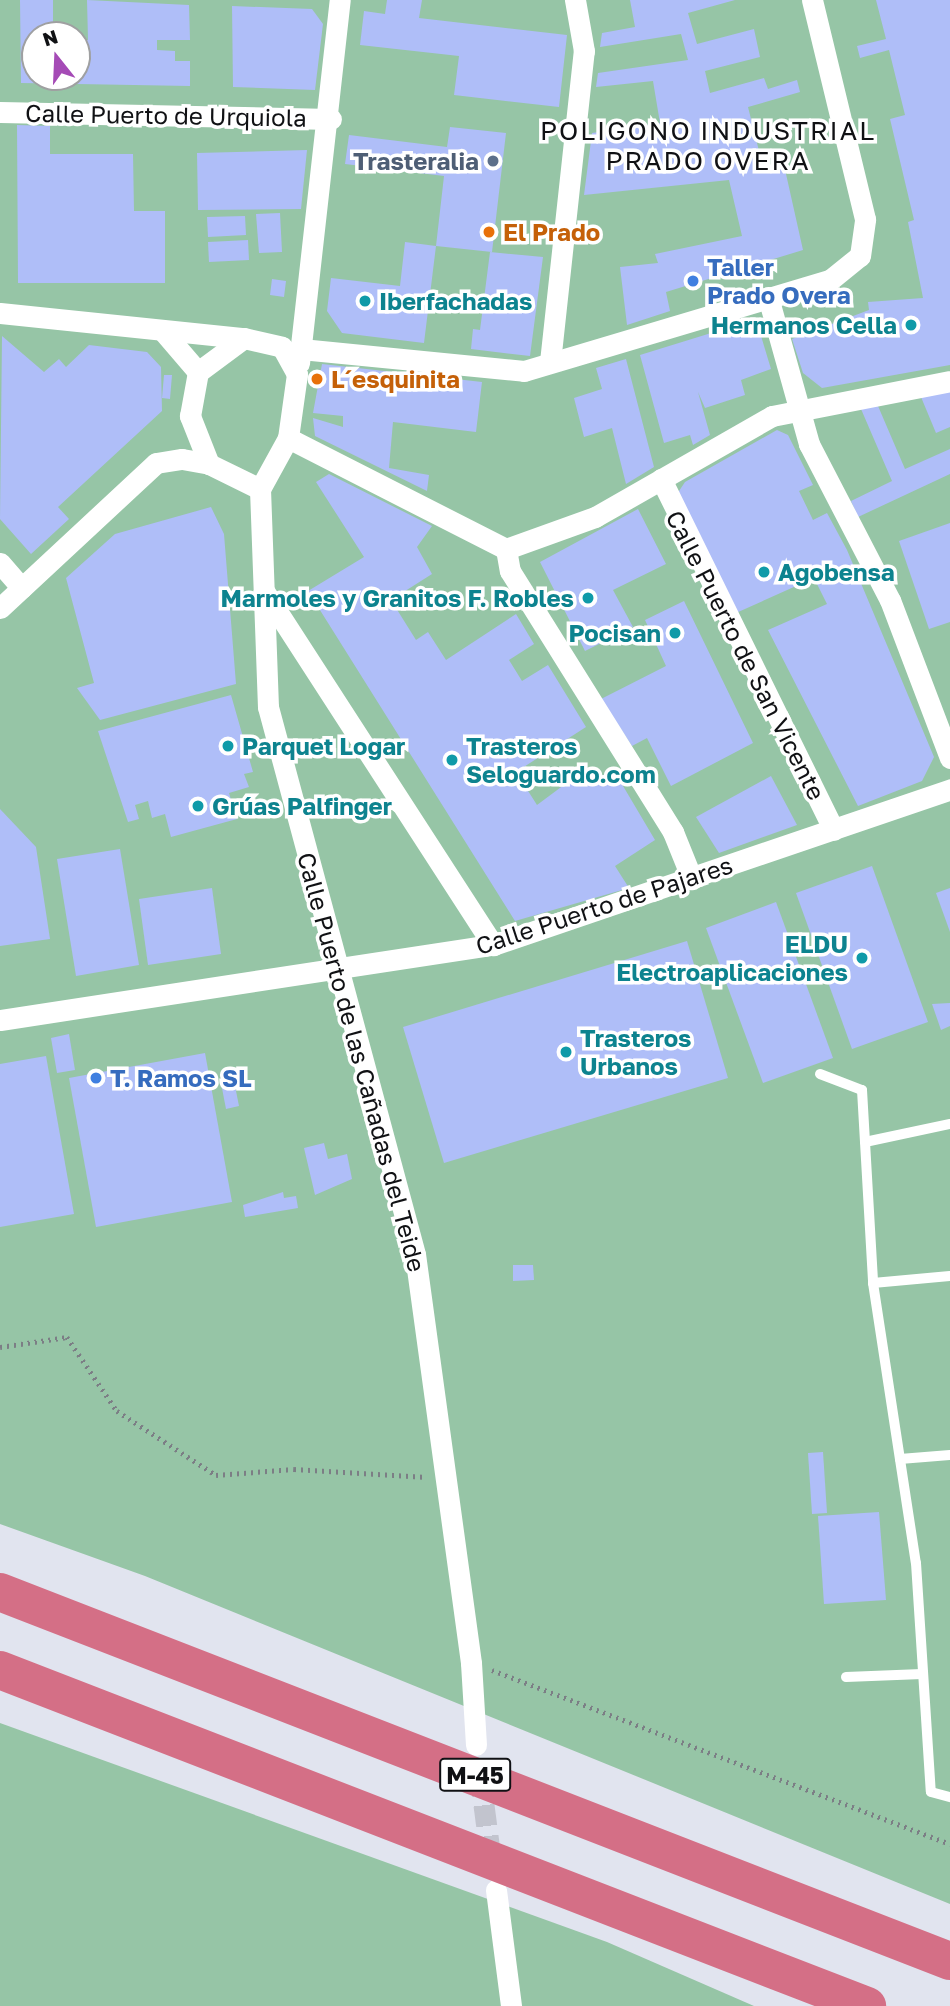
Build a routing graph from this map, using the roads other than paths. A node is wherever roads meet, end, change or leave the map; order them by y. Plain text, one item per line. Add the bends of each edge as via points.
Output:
1 (340, 0) edge
2 (575, 0) edge
3 (812, 0) edge
4 (0, 112) edge
5 (331, 119) junction
6 (768, 297) junction
7 (307, 310) junction
8 (0, 313) edge
9 (162, 330) junction
10 (244, 338) junction
11 (268, 342) junction
12 (301, 349) junction
13 (550, 362) junction
14 (198, 372) junction
15 (297, 374) junction
16 (950, 381) edge
17 (799, 408) junction
18 (288, 438) junction
19 (209, 464) junction
20 (661, 479) junction
21 (260, 489) junction
22 (506, 549) junction
23 (0, 563) edge
24 (22, 588) junction
25 (263, 590) junction
26 (0, 608) edge
27 (950, 758) edge
28 (950, 789) edge
29 (834, 830) junction
30 (692, 879) junction
31 (493, 945) junction
32 (339, 967) junction
33 (0, 1020) edge
34 (820, 1074) dead end
35 (950, 1124) edge
36 (865, 1142) junction
37 (950, 1276) edge
38 (873, 1283) junction
39 (950, 1455) edge
40 (900, 1459) junction
41 (0, 1592) edge
42 (0, 1670) edge
43 (922, 1674) junction
44 (846, 1677) dead end
45 (476, 1745) dead end
46 (950, 1797) edge
47 (496, 1890) tunnel mouth
48 (950, 1961) edge
49 (511, 2006) edge
50 (867, 2006) edge

1 - 5 street
2 - 13 street via 584,51
3 - 6 street via 864,232 860,256 830,280
4 - 5 street, Calle Puerto de Urquiola
5 - 7 street
6 - 13 street
6 - 17 street
7 - 11 street via 292,330
7 - 12 street
8 - 9 street
9 - 10 street
9 - 14 street
10 - 11 street
10 - 14 street
11 - 15 street via 282,347
12 - 13 street via 524,371
12 - 15 street
14 - 19 street via 190,416
15 - 18 street
16 - 17 street
17 - 20 street via 772,416
17 - 27 street via 809,444 890,600
18 - 21 street
18 - 22 street
19 - 21 street
19 - 24 street via 182,459 156,463
20 - 22 street via 595,517
20 - 29 street, Calle Puerto de San Vicente
21 - 25 street, Calle Puerto de las Cañadas del Teide
22 - 30 street via 510,571 673,832
23 - 24 street
24 - 26 street
25 - 31 street
25 - 32 street, Calle Puerto de las Cañadas del Teide via 268,707
28 - 29 street, Calle Puerto de Pajares
29 - 30 street, Calle Puerto de Pajares
30 - 31 street, Calle Puerto de Pajares
31 - 32 street, Calle Puerto de Pajares
32 - 33 street, Calle Puerto de Pajares
32 - 45 street, Calle Puerto de las Cañadas del Teide via 415,1254 471,1663
34 - 36 lane via 862,1090
35 - 36 lane
36 - 38 lane
37 - 38 lane
38 - 40 lane
39 - 40 lane
40 - 43 lane via 916,1563
41 - 48 highway, M-45
42 - 50 highway
43 - 44 lane
43 - 46 lane via 931,1792
47 - 49 street

